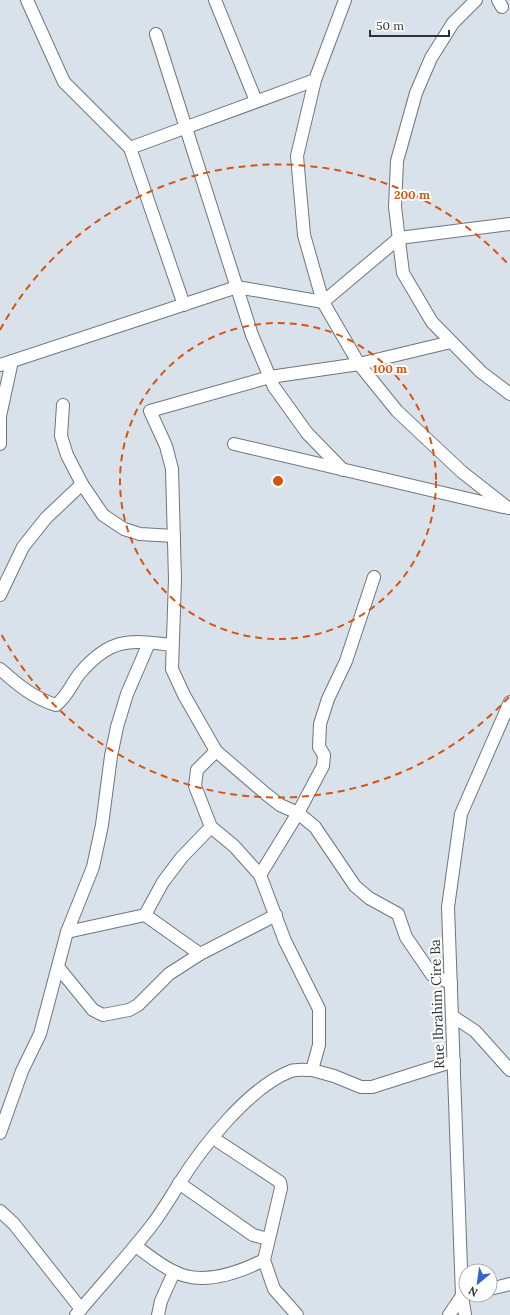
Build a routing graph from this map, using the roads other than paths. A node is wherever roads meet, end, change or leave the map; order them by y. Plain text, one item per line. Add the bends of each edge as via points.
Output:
1 (27, 0) edge
2 (215, 0) edge
3 (345, 0) edge
4 (476, 0) edge
5 (156, 34) dead end
6 (315, 80) junction
7 (256, 101) junction
8 (186, 127) junction
9 (130, 148) junction
10 (510, 224) edge
11 (399, 238) junction
12 (237, 287) junction
13 (323, 302) junction
14 (184, 305) junction
15 (451, 342) junction
16 (12, 361) junction
17 (359, 364) junction
18 (0, 365) edge
19 (270, 378) junction
20 (510, 394) edge
21 (63, 406) dead end
22 (0, 444) edge
23 (234, 444) dead end
24 (343, 470) junction
25 (82, 484) junction
26 (509, 508) edge
27 (174, 536) junction
28 (374, 577) dead end
29 (0, 595) edge
30 (149, 643) junction
31 (172, 645) junction
32 (0, 668) edge
33 (510, 702) edge
34 (216, 751) junction
35 (298, 813) junction
36 (211, 827) junction
37 (260, 875) junction
38 (145, 915) junction
39 (276, 915) junction
40 (67, 932) junction
41 (200, 954) junction
42 (58, 967) junction
43 (451, 983) junction
44 (452, 1016) junction
45 (454, 1061) junction
46 (312, 1070) junction
47 (510, 1070) edge
48 (0, 1133) edge
49 (213, 1138) junction
50 (179, 1183) junction
51 (0, 1211) edge
52 (268, 1239) junction
53 (136, 1246) junction
54 (264, 1260) junction
55 (463, 1263) edge
56 (174, 1272) junction
57 (510, 1284) edge
58 (498, 1287) edge
59 (458, 1303) edge
60 (464, 1303) edge
61 (79, 1312) edge
62 (158, 1315) edge
63 (297, 1315) edge
64 (449, 1315) edge
65 (465, 1315) edge

1 - 9 street via 64,82
2 - 7 street
3 - 6 street
4 - 11 street via 453,23 431,58 416,93 397,161 395,207
5 - 8 street
6 - 7 street
6 - 13 street via 297,156 304,235
7 - 8 street
8 - 9 street
8 - 12 street
9 - 14 street
10 - 11 street
11 - 13 street
11 - 15 street via 403,273 432,322
12 - 13 street
12 - 14 street
12 - 19 street via 252,335
13 - 17 street
14 - 16 street
15 - 17 street
15 - 20 street via 481,372
16 - 18 street
16 - 22 street via 0,416
17 - 19 street
17 - 26 street via 397,411 462,472
19 - 24 street via 307,433
19 - 27 street via 150,411 166,446 172,470
21 - 25 street via 61,436 67,455
23 - 24 street
24 - 26 street
25 - 27 street via 103,515 124,529 140,534
25 - 29 street via 46,518 23,547
27 - 31 street
28 - 35 street via 346,661 328,699 320,724 319,747 324,756 323,766
30 - 31 street
30 - 32 street via 121,642 105,649 80,673 62,701 56,705 22,689
30 - 40 street via 127,694 117,727 93,867
31 - 34 street via 172,669
33 - 43 street, Rue Ibrahim Cire Ba via 461,814 448,907
34 - 35 street via 280,805
34 - 36 street via 197,770 195,777 195,786
35 - 37 street
35 - 43 street via 315,827 355,886 369,898 398,914 406,937 432,975
36 - 37 street via 234,846
36 - 38 street via 182,857 163,882
37 - 39 street
38 - 40 street
38 - 41 street
39 - 41 street
39 - 46 street via 285,941 319,1009 319,1045
40 - 42 street
41 - 42 street via 169,974 138,1005 129,1010 103,1015 93,1010
42 - 48 street via 40,1034 22,1071
43 - 44 street, Rue Ibrahim Cire Ba
44 - 45 street, Rue Ibrahim Cire Ba
44 - 47 street via 475,1031
45 - 46 street via 372,1087 361,1087
45 - 55 street, Rue Ibrahim Cire Ba
46 - 49 street via 292,1071 267,1085 242,1105
49 - 50 street
49 - 52 street via 280,1182 281,1188
50 - 52 street via 254,1235
50 - 53 street via 163,1210
51 - 61 street via 14,1224
52 - 54 street
53 - 56 street
53 - 61 street
54 - 56 street via 215,1278 199,1278
54 - 63 street via 274,1289
56 - 62 street via 161,1301
57 - 58 street
59 - 64 street
60 - 65 street, Rue Ibrahim Cire Ba

